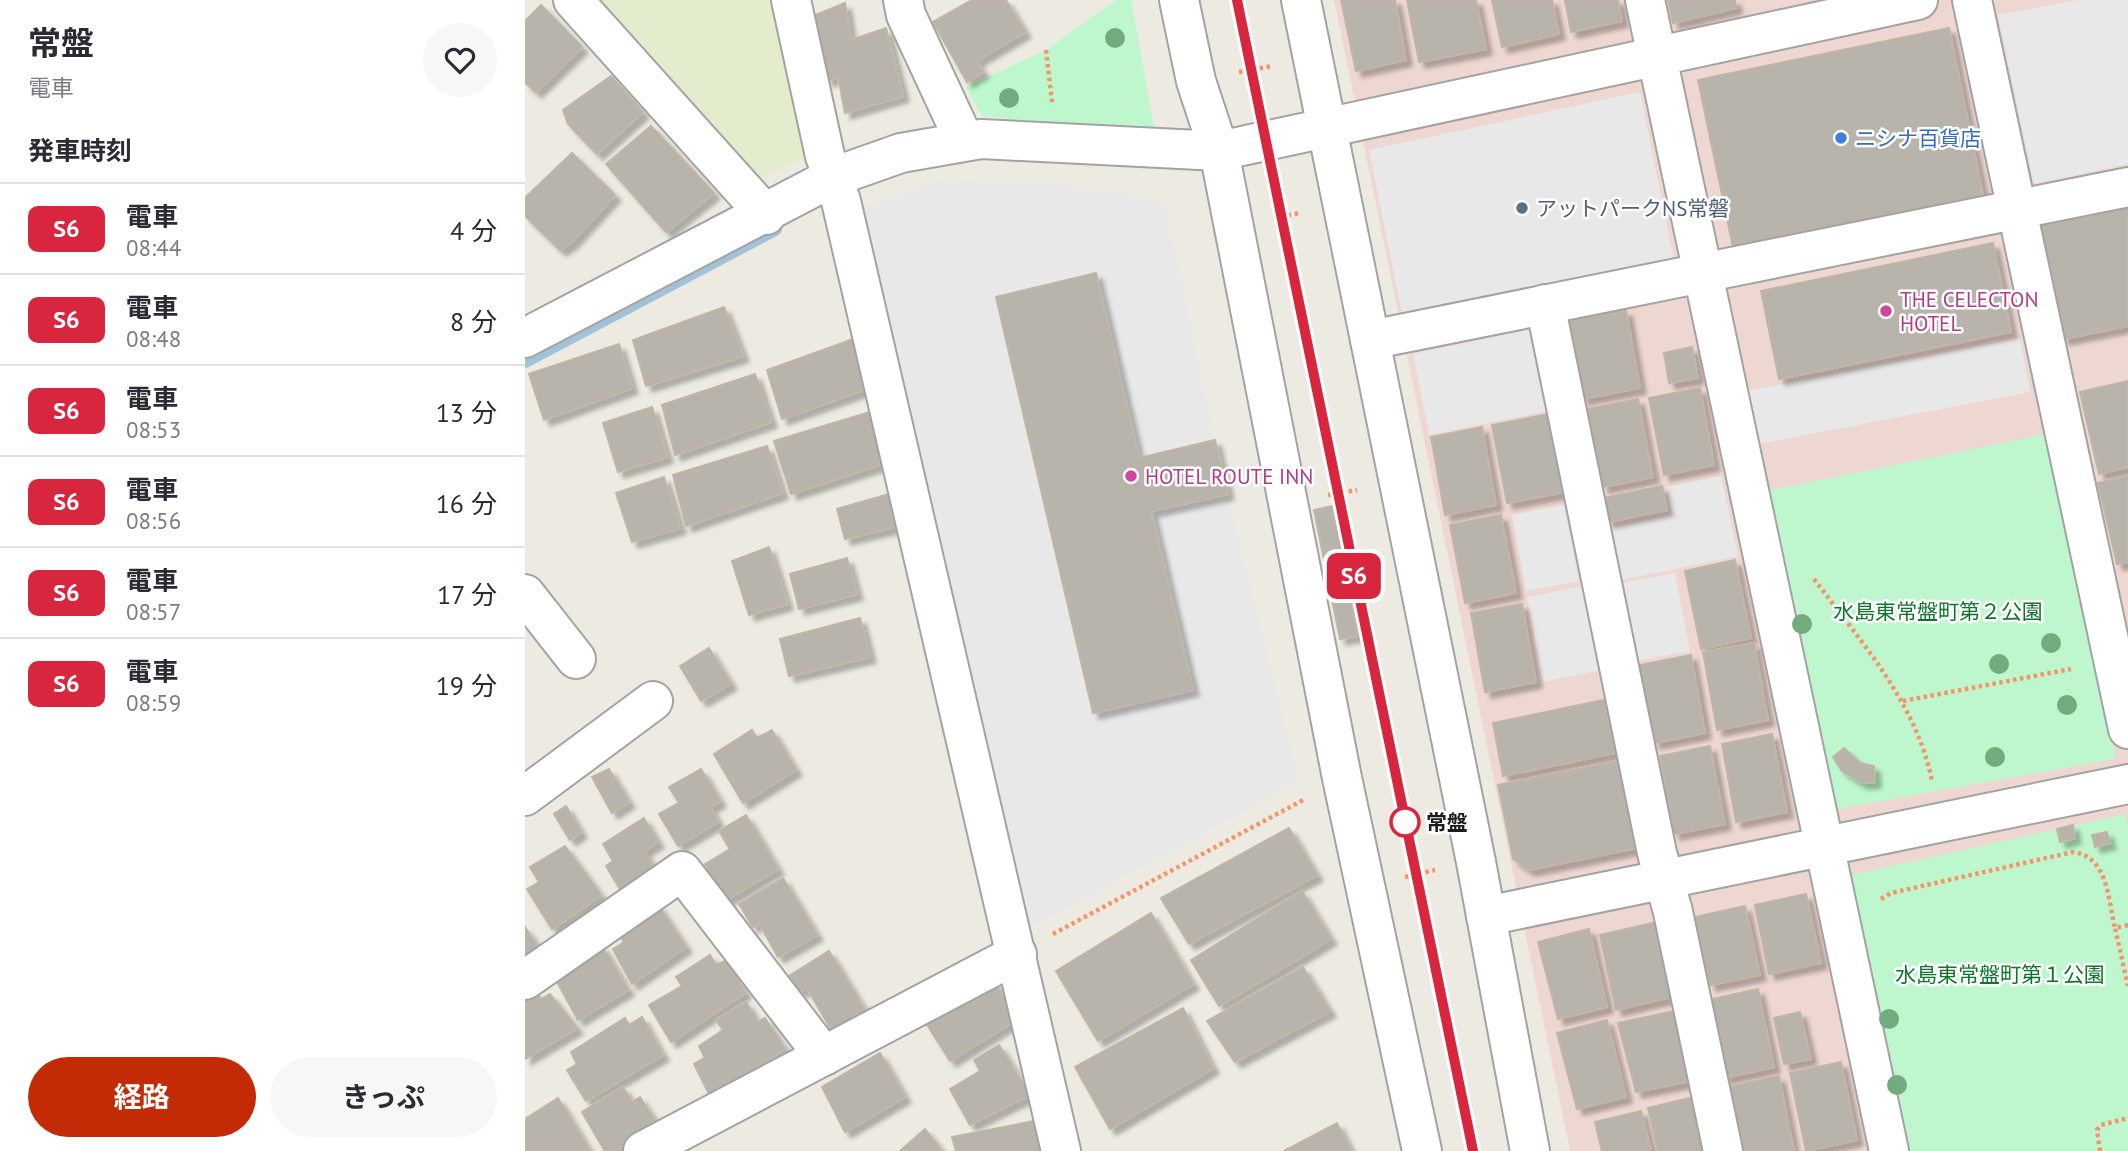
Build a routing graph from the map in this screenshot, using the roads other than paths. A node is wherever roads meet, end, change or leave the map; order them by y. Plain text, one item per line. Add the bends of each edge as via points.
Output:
1 (573, 0) edge
2 (791, 0) edge
3 (903, 0) edge
4 (1179, 0) edge
5 (1301, 0) edge
6 (1645, 0) edge
7 (1918, 0) edge
8 (1972, 0) edge
9 (1657, 56) junction
10 (1327, 127) junction
11 (964, 140) junction
12 (1219, 151) junction
13 (833, 177) junction
14 (2128, 187) edge
15 (2017, 207) junction
16 (766, 215) junction
17 (1702, 272) junction
18 (1545, 304) junction
19 (525, 338) edge
20 (1370, 340) junction
21 (525, 594) edge
22 (576, 659) dead end
23 (653, 701) dead end
24 (2128, 729) edge
25 (2128, 783) edge
26 (525, 796) edge
27 (1825, 846) junction
28 (1664, 880) junction
29 (1486, 916) junction
30 (1017, 954) junction
31 (525, 980) edge
32 (824, 1056) junction
33 (643, 1151) edge
34 (1061, 1151) edge
35 (1422, 1151) edge
36 (1530, 1151) edge
37 (1723, 1151) edge
38 (1889, 1151) edge

1 - 16 street
2 - 13 street
3 - 11 street
4 - 12 street via 1196,81
5 - 10 street
6 - 9 street
7 - 9 street
8 - 15 street
9 - 10 street
9 - 17 street
10 - 12 street
10 - 20 street
11 - 12 street
11 - 13 street via 901,153
12 - 35 street via 1342,778
13 - 16 street
13 - 30 street
14 - 15 street
15 - 17 street
15 - 24 street
16 - 19 street
17 - 18 street
17 - 27 street
18 - 20 street
18 - 28 street
20 - 29 street
21 - 22 street
23 - 26 street
25 - 27 street
27 - 28 street
27 - 38 street
28 - 29 street
28 - 37 street
29 - 36 street
30 - 32 street
30 - 34 street
31 - 32 street via 682,871
32 - 33 street

